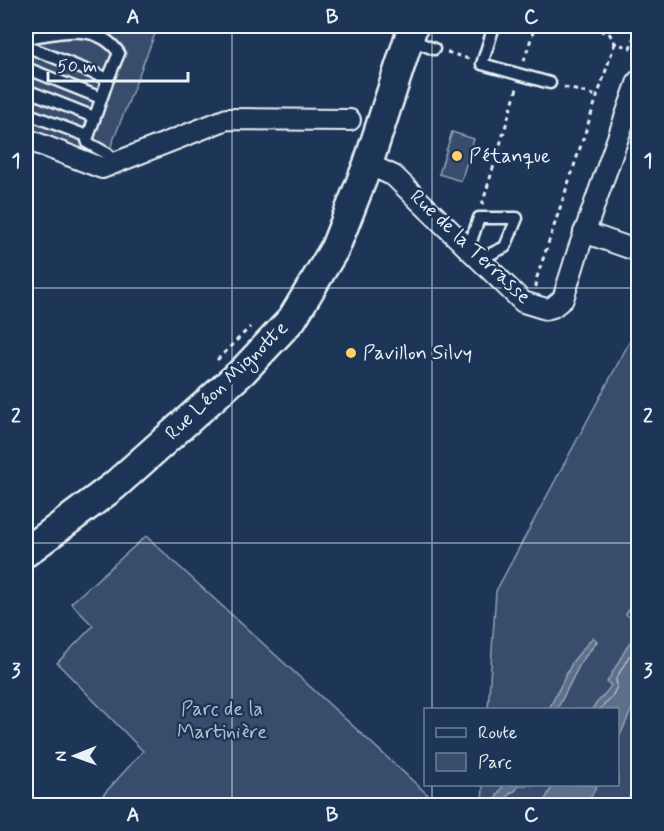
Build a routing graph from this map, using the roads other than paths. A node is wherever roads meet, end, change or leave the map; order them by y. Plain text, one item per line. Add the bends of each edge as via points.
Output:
1 (494, 26) edge
2 (99, 31) edge
3 (26, 38) edge
4 (419, 38) edge
5 (26, 46) edge
6 (26, 68) edge
7 (108, 79) junction
8 (639, 81) edge
9 (550, 83) road end
10 (26, 90) edge
11 (101, 98) junction
12 (26, 113) edge
13 (94, 117) junction
14 (350, 120) dead end
15 (87, 136) junction
16 (26, 139) edge
17 (115, 161) junction
18 (368, 164) junction
19 (584, 232) junction
20 (639, 251) edge
21 (474, 253) junction
22 (26, 552) edge

1 - 9 lane via 482,64
2 - 3 lane via 77,30
2 - 7 lane via 119,53
4 - 18 main road, Rue Léon Mignotte
5 - 7 lane
6 - 11 lane
7 - 11 lane
8 - 19 street, Rue de la Terrasse
10 - 13 lane
11 - 13 lane
12 - 15 lane
13 - 15 lane
14 - 17 street via 227,119
15 - 17 lane via 88,143
16 - 17 street via 102,168
18 - 21 street, Rue de la Terrasse via 394,176
18 - 22 main road, Rue Léon Mignotte via 335,248 292,319 243,371 114,486
19 - 20 street
19 - 21 street, Rue de la Terrasse via 563,299 546,309 523,302
21 - 21 lane via 505,247 517,218 479,218

